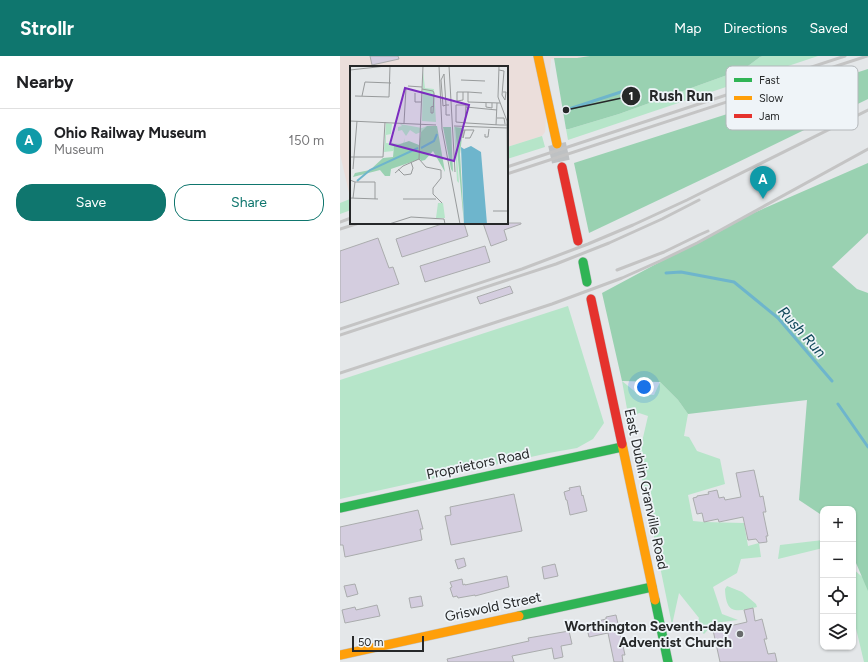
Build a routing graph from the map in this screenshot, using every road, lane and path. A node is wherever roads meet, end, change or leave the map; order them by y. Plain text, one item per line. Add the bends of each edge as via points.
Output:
1 (538, 56) edge
2 (557, 144) tunnel mouth
3 (562, 167) tunnel mouth
4 (578, 241) dead end
5 (583, 262) dead end
6 (587, 282) dead end
7 (591, 299) dead end
8 (622, 447) junction
9 (340, 508) edge
10 (652, 587) junction
11 (340, 655) edge
12 (668, 662) edge

1 - 2 street
3 - 4 street
5 - 6 street
7 - 8 street, East Dublin Granville Road
8 - 9 street, Proprietors Road
8 - 10 street, East Dublin Granville Road
10 - 11 street, Griswold Street
10 - 12 street, East Dublin Granville Road

